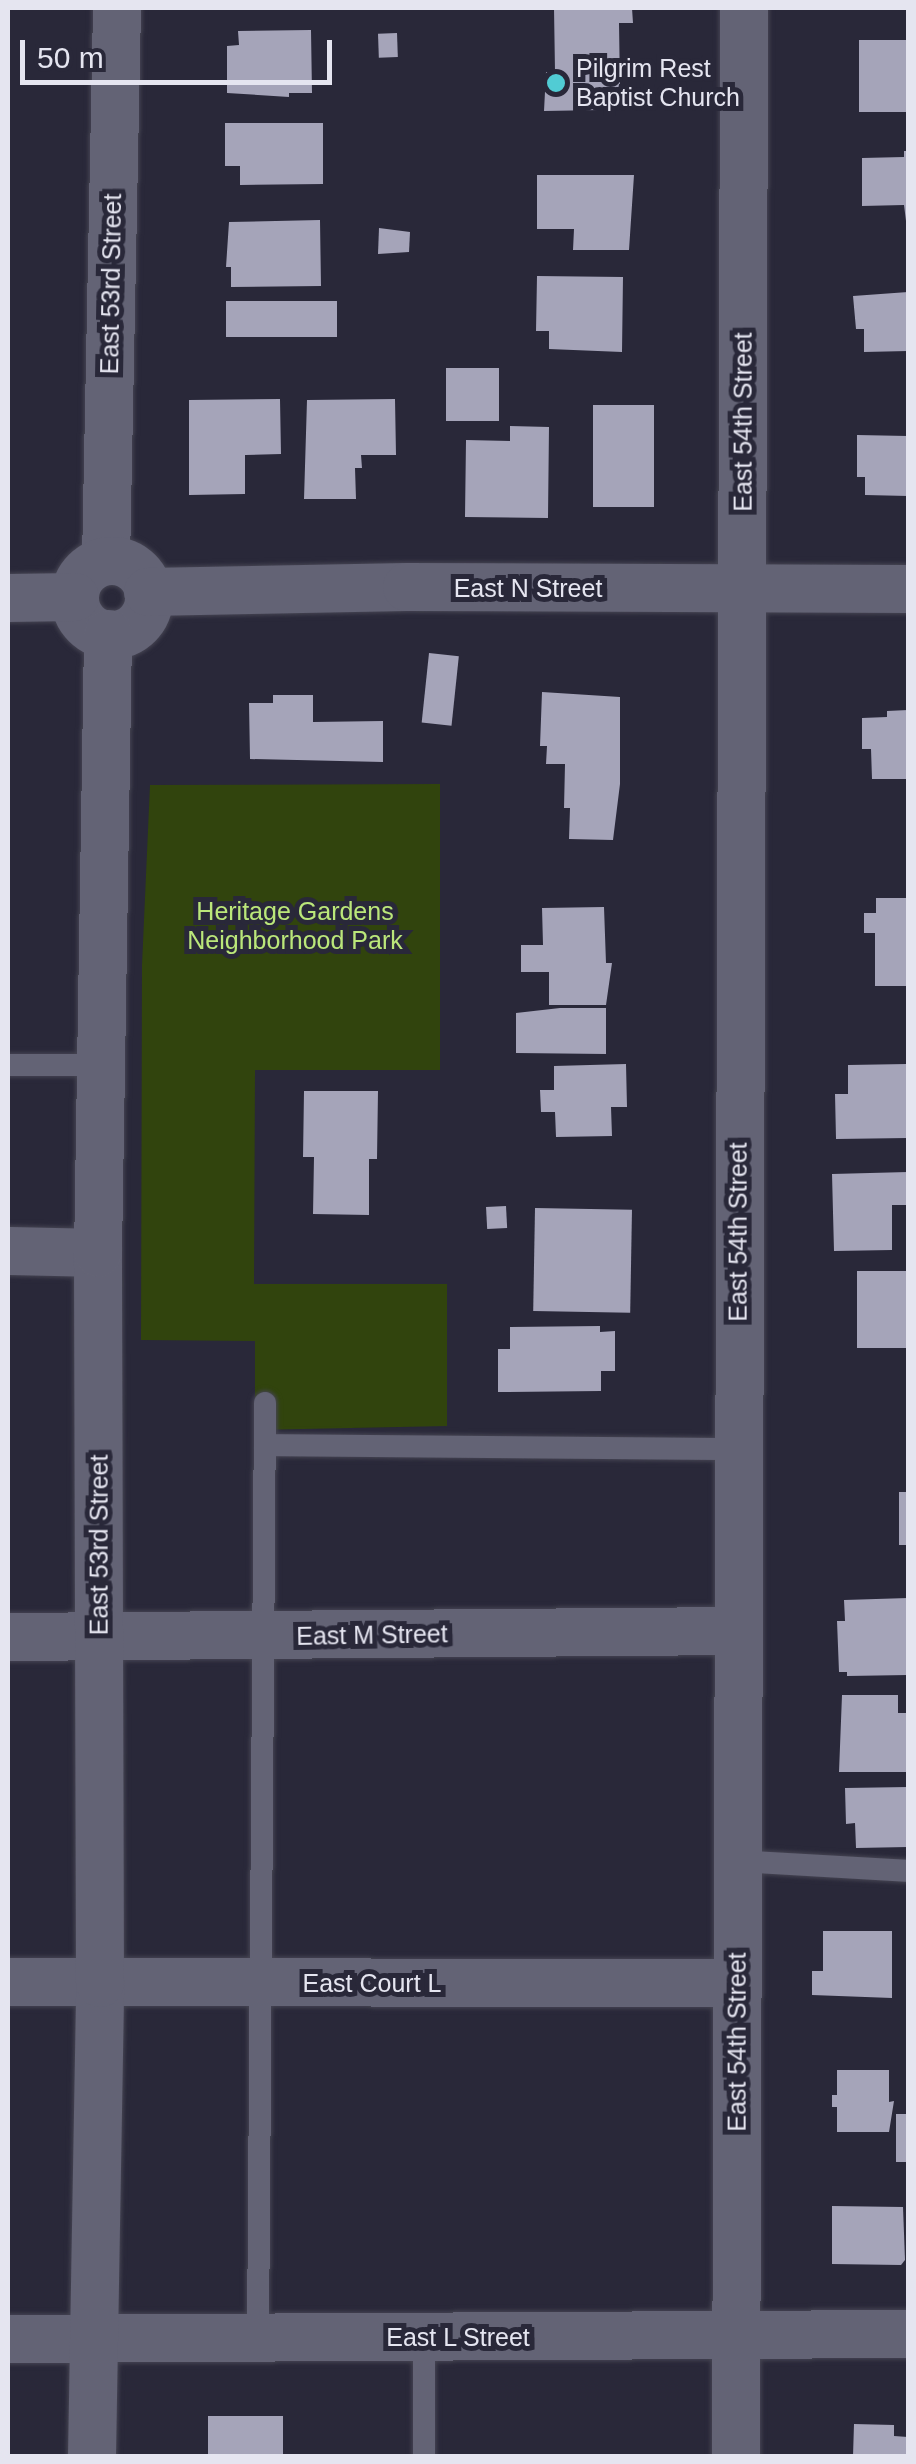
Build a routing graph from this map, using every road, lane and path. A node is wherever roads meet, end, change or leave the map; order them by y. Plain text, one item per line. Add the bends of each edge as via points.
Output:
1 (117, 8) edge
2 (744, 8) edge
3 (106, 561) junction
4 (742, 589) junction
5 (908, 589) edge
6 (148, 592) junction
7 (75, 597) junction
8 (8, 598) edge
9 (108, 634) junction
10 (8, 1065) edge
11 (101, 1065) junction
12 (8, 1251) edge
13 (98, 1252) junction
14 (266, 1403) dead end
15 (266, 1445) junction
16 (738, 1449) junction
17 (738, 1631) junction
18 (8, 1636) edge
19 (264, 1636) junction
20 (99, 1638) junction
21 (738, 1861) junction
22 (908, 1871) edge
23 (8, 1982) edge
24 (100, 1983) junction
25 (260, 1983) junction
26 (738, 1983) junction
27 (908, 2334) edge
28 (424, 2337) junction
29 (737, 2337) junction
30 (92, 2338) junction
31 (258, 2338) junction
32 (8, 2339) edge
33 (92, 2456) edge
34 (424, 2456) edge
35 (736, 2456) edge

1 - 3 street, East 53rd Street
2 - 4 street, East 54th Street
3 - 6 street via 129,565
3 - 7 street via 84,574
4 - 5 street, East N Street
4 - 6 street, East N Street
4 - 16 street, East 54th Street
6 - 9 street via 138,624
7 - 8 street
7 - 9 street via 81,618
9 - 11 street, East 53rd Street
10 - 11 lane
11 - 13 street, East 53rd Street
12 - 13 street
13 - 20 street, East 53rd Street
14 - 15 lane
15 - 16 lane
15 - 19 lane
16 - 17 street, East 54th Street
17 - 19 street, East M Street
17 - 21 street, East 54th Street
18 - 20 street, East M Street
19 - 20 street, East M Street
19 - 25 lane
20 - 24 street, East 53rd Street
21 - 22 lane
21 - 26 street, East 54th Street
23 - 24 street, East Court L
24 - 25 street, East Court L
24 - 30 street, East 53rd Street
25 - 26 street, East Court L
25 - 31 lane
26 - 29 street, East 54th Street
27 - 29 street, East L Street
28 - 29 street, East L Street
28 - 31 street, East L Street
28 - 34 lane
29 - 35 street, East 54th Street
30 - 31 street, East L Street
30 - 32 street, East L Street
30 - 33 street, East 53rd Street

